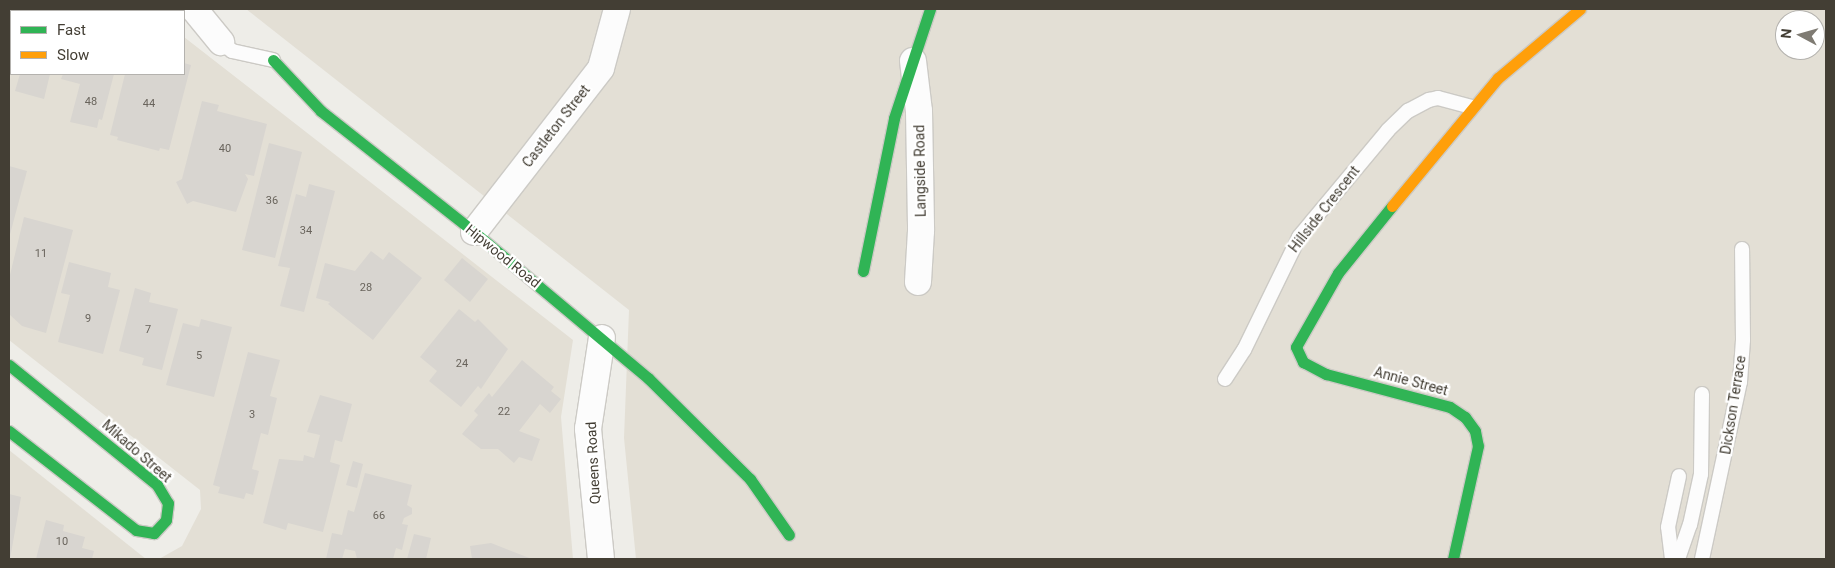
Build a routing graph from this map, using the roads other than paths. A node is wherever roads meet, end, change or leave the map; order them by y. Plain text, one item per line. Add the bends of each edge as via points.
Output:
1 (194, 9) edge
2 (617, 9) edge
3 (930, 9) edge
4 (1580, 9) edge
5 (221, 42) joint
6 (273, 60) joint
7 (913, 61) junction
8 (1471, 107) junction
9 (474, 232) junction
10 (1742, 249) dead end
11 (863, 270) dead end
12 (918, 282) dead end
13 (602, 338) junction
14 (9, 365) edge
15 (1225, 379) dead end
16 (1702, 394) dead end
17 (9, 431) edge
18 (1679, 476) dead end
19 (789, 535) dead end
20 (601, 559) edge
21 (1453, 559) edge
22 (1672, 559) edge
23 (1678, 559) edge
24 (1702, 559) edge

1 - 5 street, Hipwood Road
2 - 9 street, Castleton Street via 601,68
3 - 7 street, Langside Road
4 - 8 street via 1498,78
5 - 6 lane, Hipwood Road via 232,51
6 - 9 street, Hipwood Road via 321,111
7 - 11 street, Langside Road via 894,118
7 - 12 street, Langside Road via 919,128 921,230
8 - 15 lane, Hillside Crescent via 1444,99 1429,100 1408,111 1388,130 1299,237 1244,350
8 - 21 street, Annie Street via 1338,273 1300,338 1296,352 1307,365 1326,374 1454,408 1465,416 1475,431 1478,446
9 - 13 street, Hipwood Road
10 - 24 lane, Dickson Terrace via 1740,382
13 - 19 street, Hipwood Road via 736,463 765,498
13 - 20 street, Queens Road via 588,439
14 - 17 street, Mikado Street via 157,484 168,503 166,520 154,533 136,530
16 - 23 lane, Dickson Terrace via 1701,474 1690,526
18 - 22 lane via 1668,527

